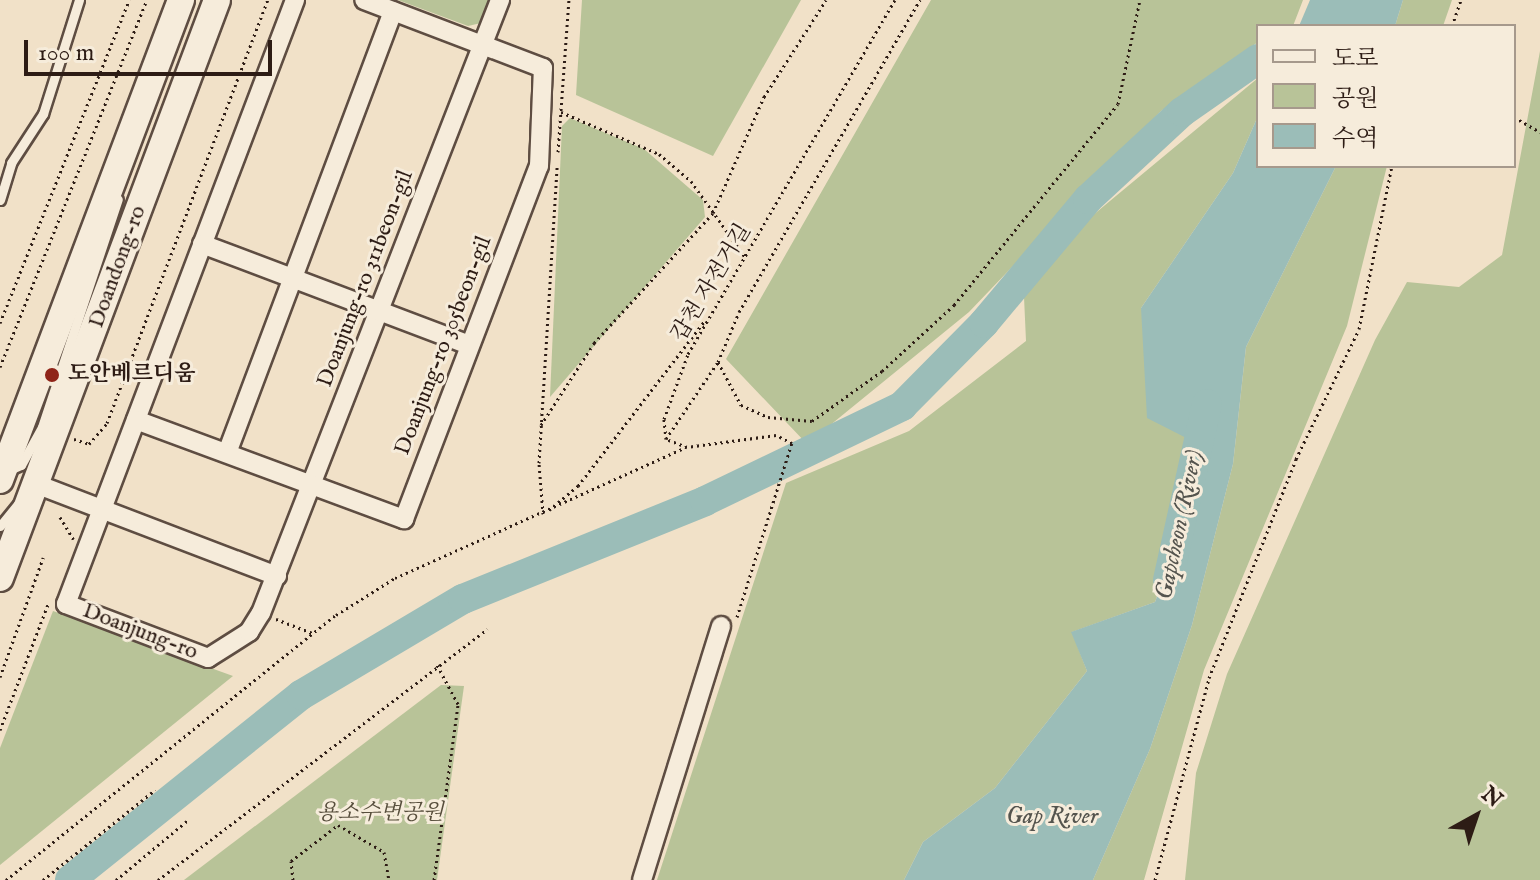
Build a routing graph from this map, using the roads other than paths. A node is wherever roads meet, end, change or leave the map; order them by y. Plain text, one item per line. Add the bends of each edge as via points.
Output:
1 (79, 0) edge
2 (181, 0) edge
3 (217, 0) edge
4 (295, 0) edge
5 (364, 0) edge
6 (500, 0) edge
7 (393, 11) junction
8 (482, 45) junction
9 (0, 200) edge
10 (202, 244) junction
11 (293, 278) junction
12 (379, 311) junction
13 (469, 345) junction
14 (136, 420) junction
15 (227, 453) junction
16 (1, 475) edge
17 (36, 484) junction
18 (312, 485) junction
19 (101, 509) junction
20 (0, 526) edge
21 (277, 576) junction
22 (0, 578) edge
23 (721, 626) dead end
24 (642, 880) edge

1 - 9 lane via 43,114 11,163
2 - 16 main road, Doandong-ro
3 - 17 main road, Doandong-ro
4 - 10 street
5 - 7 street
6 - 8 street, Doanjung-ro 311beon-gil
7 - 8 street
7 - 11 street
8 - 12 street, Doanjung-ro 311beon-gil
8 - 13 street, Doanjung-ro 305beon-gil via 543,68 540,152
10 - 11 street
10 - 14 street
11 - 12 street
11 - 15 street
12 - 13 street
12 - 18 street, Doanjung-ro 311beon-gil
13 - 18 street, Doanjung-ro 305beon-gil via 404,519
14 - 15 street, Doanjung-ro 305beon-gil
14 - 19 street
15 - 18 street, Doanjung-ro 305beon-gil
16 - 17 main road
17 - 19 street
17 - 20 lane
17 - 22 main road, Doandong-ro
18 - 21 street, Doanjung-ro 311beon-gil
19 - 21 street
19 - 21 street, Doanjung-ro via 66,604 208,658 224,653 261,613
23 - 24 street

